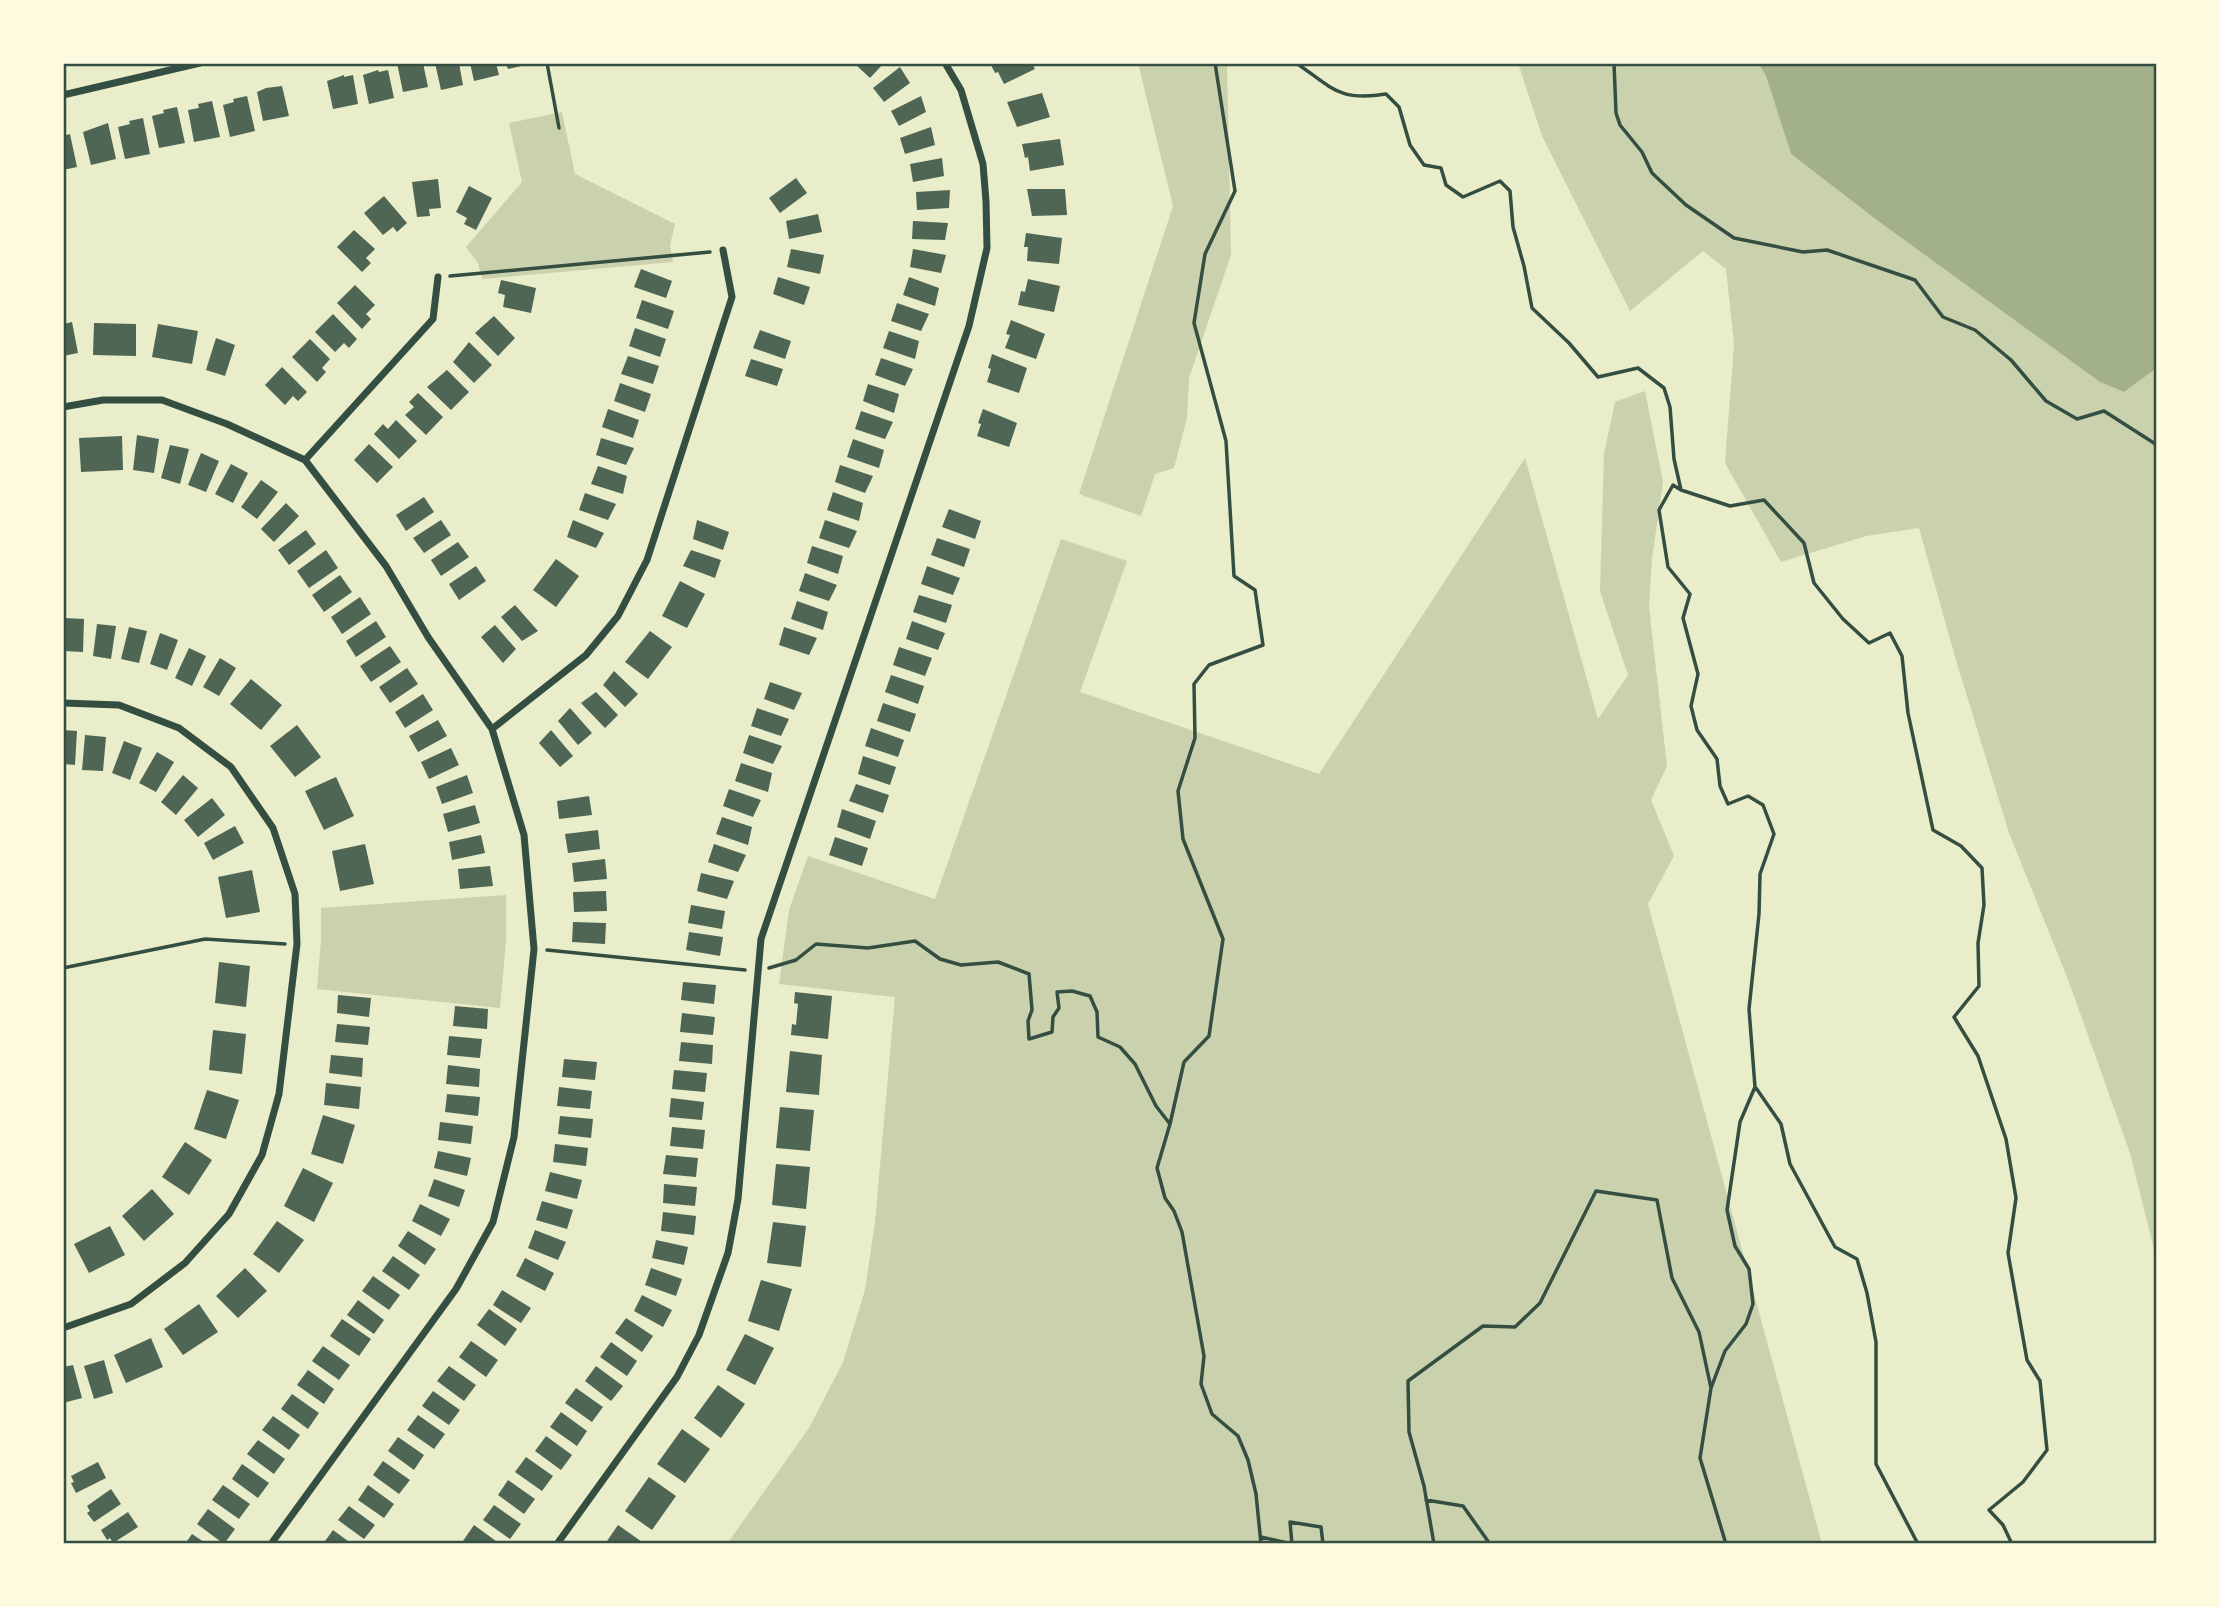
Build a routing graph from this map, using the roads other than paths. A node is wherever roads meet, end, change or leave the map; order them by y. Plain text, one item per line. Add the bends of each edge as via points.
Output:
1 (200, 63) edge
2 (945, 63) edge
3 (63, 95) edge
4 (723, 250) road end
5 (438, 277) road end
6 (63, 407) edge
7 (305, 460) junction
8 (63, 703) edge
9 (492, 729) junction
10 (63, 1328) edge
11 (271, 1544) edge
12 (557, 1544) edge

1 - 3 street
2 - 12 street via 961,90 982,164 987,247 969,326 761,939 738,1199 728,1253 699,1335 677,1377
4 - 9 street via 732,297 647,560 618,615 586,656
5 - 7 street via 433,318
6 - 7 street via 103,400 162,400
7 - 9 street via 386,566
8 - 10 street via 119,705 179,728 232,767 273,828 296,894 297,944 279,1094 262,1156 229,1214 185,1264 131,1304
9 - 11 street via 524,835 534,949 514,1137 493,1222 456,1289

